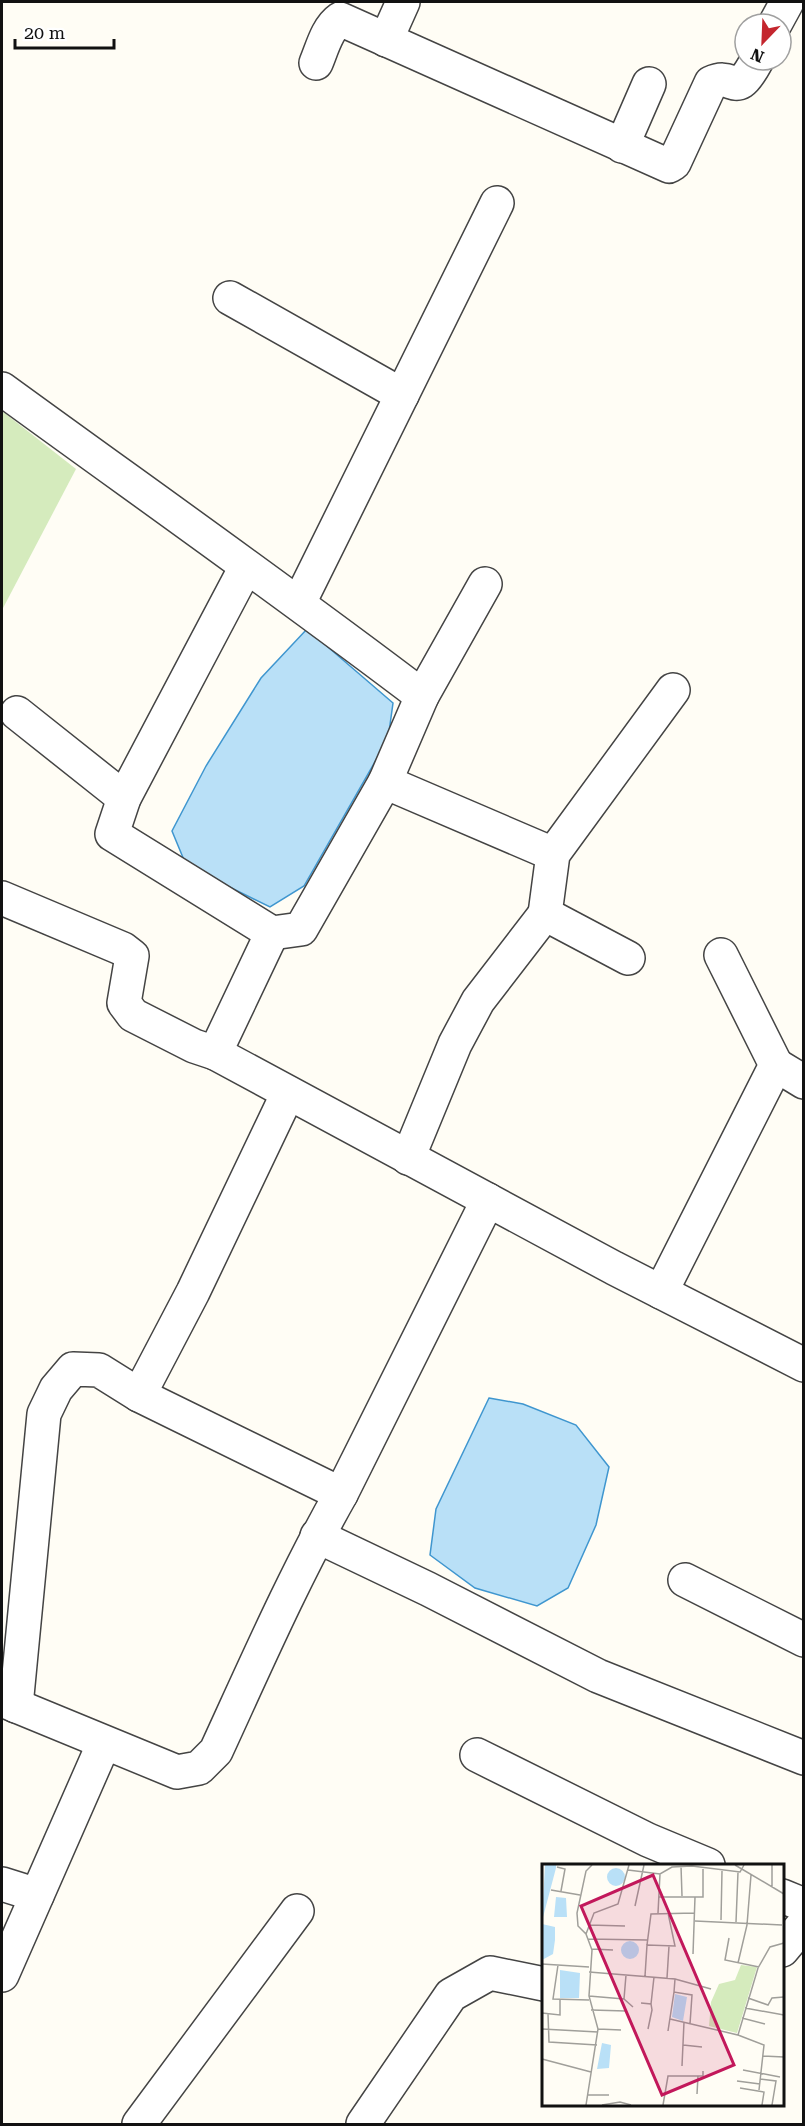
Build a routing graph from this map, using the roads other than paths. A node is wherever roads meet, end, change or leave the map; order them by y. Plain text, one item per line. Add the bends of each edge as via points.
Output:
1 (403, 2) edge
2 (386, 40) junction
3 (316, 63) dead end
4 (751, 72) edge
5 (649, 84) dead end
6 (622, 146) junction
7 (497, 203) dead end
8 (230, 298) dead end
9 (2, 389) edge
10 (402, 395) junction
11 (246, 567) junction
12 (486, 584) dead end
13 (299, 603) junction
14 (673, 690) dead end
15 (422, 696) junction
16 (17, 713) dead end
17 (385, 782) junction
18 (124, 798) junction
19 (554, 854) junction
20 (2, 898) edge
21 (545, 914) junction
22 (272, 933) junction
23 (721, 955) dead end
24 (628, 958) dead end
25 (215, 1053) junction
26 (776, 1065) junction
27 (804, 1082) edge
28 (288, 1093) junction
29 (408, 1158) junction
30 (488, 1200) junction
31 (661, 1292) junction
32 (804, 1365) edge
33 (139, 1395) junction
34 (341, 1494) junction
35 (317, 1536) junction
36 (685, 1580) dead end
37 (804, 1640) edge
38 (9, 1703) edge
39 (104, 1743) junction
40 (477, 1755) dead end
41 (804, 1758) edge
42 (706, 1864) edge
43 (2, 1884) edge
44 (37, 1895) junction
45 (784, 1896) edge
46 (804, 1905) edge
47 (297, 1911) dead end
48 (804, 1924) edge
49 (784, 1949) edge
50 (2, 1974) edge
51 (542, 1984) edge
52 (139, 2124) edge
53 (363, 2124) edge

1 - 2 street
2 - 3 street via 340,19 334,23
2 - 6 street
4 - 6 street via 742,83 711,83 674,163 669,166
5 - 6 street
7 - 10 street
8 - 10 street
9 - 11 street
10 - 13 street
11 - 13 street
11 - 18 street
12 - 15 street
13 - 15 street
14 - 19 street
15 - 17 street
16 - 18 street
17 - 19 street
17 - 22 street via 300,929
18 - 22 street via 112,834
19 - 21 street
20 - 25 street via 123,949 132,956 124,1003 133,1014
21 - 24 street
21 - 29 street via 478,1001 455,1044
22 - 25 street
23 - 26 street
25 - 28 street
26 - 27 street
26 - 31 street
28 - 29 street
28 - 33 street
29 - 30 street
30 - 31 street
30 - 34 street
31 - 32 street
33 - 34 street
33 - 38 street via 99,1370 73,1369 56,1389 44,1414
34 - 35 street
35 - 39 street via 216,1751 199,1768 177,1772
35 - 41 street via 598,1676
36 - 37 street
38 - 39 street
39 - 44 street
40 - 42 street
43 - 44 street
44 - 50 street
45 - 46 street
47 - 52 street
48 - 49 street
51 - 53 street via 490,1973 451,1995

